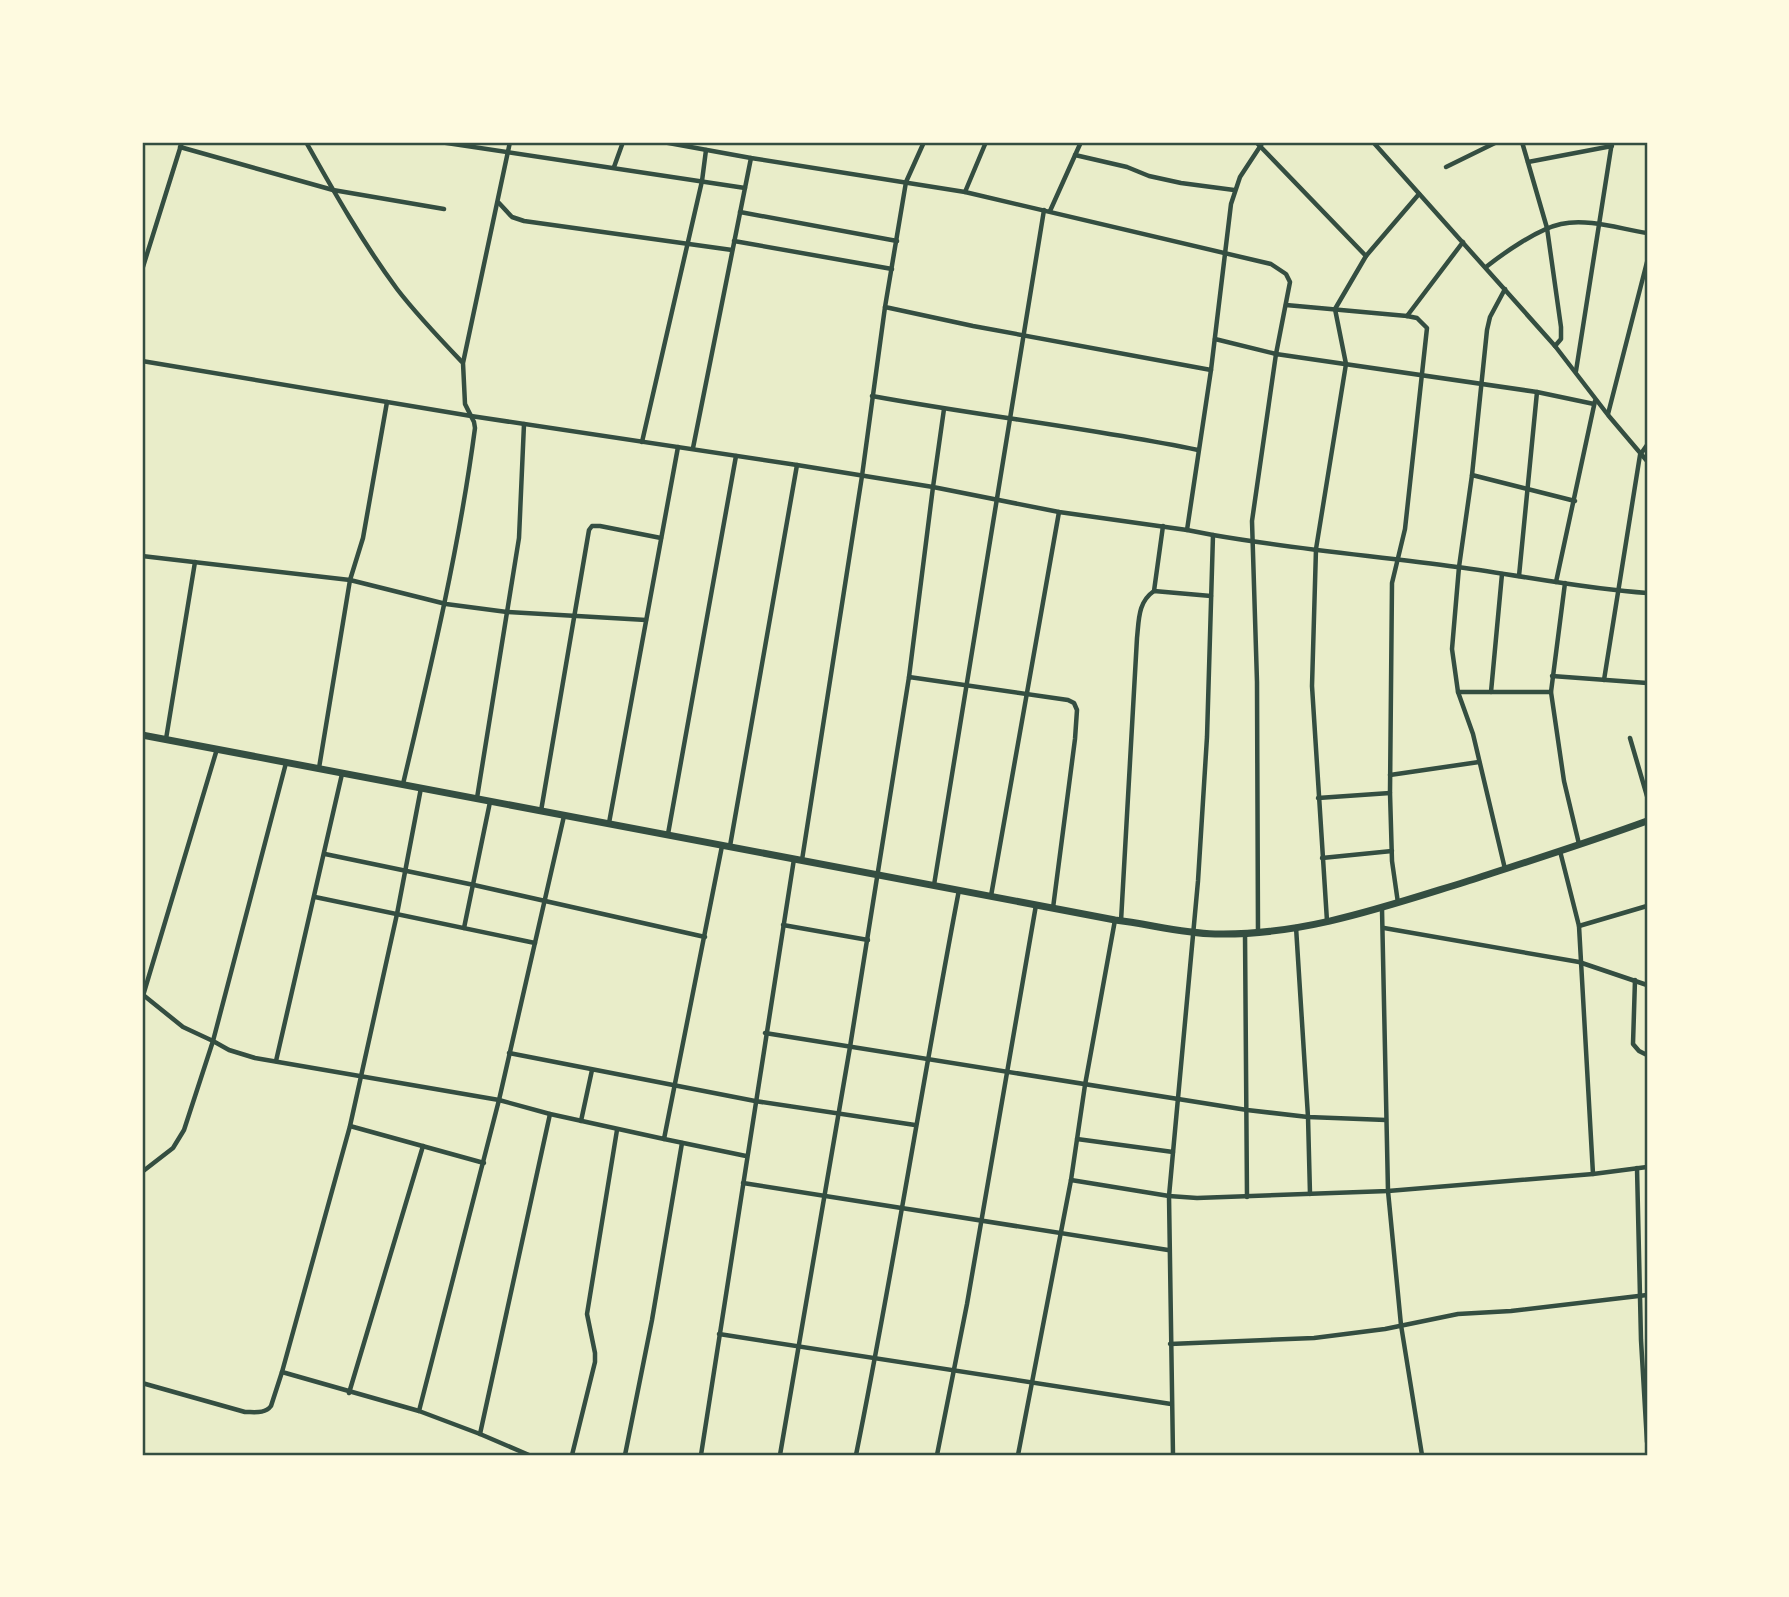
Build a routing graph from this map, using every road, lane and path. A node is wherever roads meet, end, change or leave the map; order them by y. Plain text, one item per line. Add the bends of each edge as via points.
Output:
1 (306, 142) edge
2 (440, 142) edge
3 (510, 142) edge
4 (623, 142) edge
5 (663, 142) edge
6 (924, 142) edge
7 (986, 142) edge
8 (1081, 142) edge
9 (1373, 142) edge
10 (1497, 142) edge
11 (1522, 142) edge
12 (1260, 143) edge
13 (1612, 144) edge
14 (181, 145) edge
15 (706, 150) junction
16 (508, 152) junction
17 (1075, 155) junction
18 (751, 158) junction
19 (1528, 162) junction
20 (1446, 167) dead end
21 (614, 168) junction
22 (702, 181) junction
23 (906, 182) junction
24 (745, 188) junction
25 (333, 190) junction
26 (1234, 190) junction
27 (965, 192) junction
28 (1419, 194) junction
29 (498, 202) junction
30 (444, 209) dead end
31 (1047, 210) junction
32 (740, 212) junction
33 (1598, 225) junction
34 (1547, 228) junction
35 (1647, 233) edge
36 (734, 241) junction
37 (897, 241) junction
38 (687, 242) junction
39 (1463, 242) junction
40 (732, 250) junction
41 (1226, 253) junction
42 (1366, 256) junction
43 (1647, 262) edge
44 (1486, 267) junction
45 (892, 269) junction
46 (142, 270) edge
47 (1505, 289) junction
48 (1286, 305) junction
49 (885, 306) junction
50 (1335, 309) junction
51 (1407, 316) junction
52 (1024, 335) junction
53 (1215, 339) junction
54 (1555, 346) junction
55 (1276, 354) junction
56 (142, 361) edge
57 (463, 363) junction
58 (1346, 364) junction
59 (1211, 370) junction
60 (1576, 372) junction
61 (1422, 376) junction
62 (1482, 384) junction
63 (1537, 392) junction
64 (872, 396) junction
65 (1596, 397) junction
66 (387, 402) junction
67 (1594, 404) junction
68 (944, 409) junction
69 (1608, 415) junction
70 (471, 416) junction
71 (1010, 418) junction
72 (524, 424) junction
73 (642, 442) junction
74 (1647, 445) edge
75 (678, 447) junction
76 (692, 448) junction
77 (1198, 450) junction
78 (1640, 455) junction
79 (736, 456) junction
80 (1647, 461) edge
81 (797, 465) junction
82 (1472, 475) junction
83 (862, 476) junction
84 (933, 487) junction
85 (1527, 489) junction
86 (996, 500) junction
87 (1575, 501) junction
88 (1059, 512) junction
89 (1163, 526) junction
90 (1187, 530) junction
91 (1213, 535) junction
92 (661, 538) junction
93 (1253, 542) junction
94 (1316, 549) junction
95 (142, 556) edge
96 (1399, 560) junction
97 (195, 562) junction
98 (1459, 567) junction
99 (1502, 574) junction
100 (1519, 576) junction
101 (350, 580) junction
102 (1556, 582) junction
103 (1565, 583) junction
104 (1154, 591) junction
105 (1617, 591) junction
106 (1647, 593) edge
107 (1211, 596) junction
108 (446, 604) junction
109 (507, 612) junction
110 (574, 616) junction
111 (646, 620) junction
112 (1552, 676) junction
113 (909, 677) junction
114 (1604, 680) junction
115 (1647, 683) edge
116 (968, 685) junction
117 (1458, 692) junction
118 (1491, 692) junction
119 (1551, 692) junction
120 (1026, 695) junction
121 (142, 735) edge
122 (1630, 738) dead end
123 (166, 739) junction
124 (217, 749) junction
125 (286, 762) junction
126 (1479, 762) junction
127 (319, 768) junction
128 (342, 773) junction
129 (1390, 775) junction
130 (404, 784) junction
131 (421, 788) junction
132 (1390, 793) junction
133 (1647, 796) edge
134 (1318, 798) junction
135 (477, 799) junction
136 (490, 801) junction
137 (541, 811) junction
138 (564, 816) junction
139 (1647, 821) edge
140 (609, 823) junction
141 (668, 835) junction
142 (1579, 845) junction
143 (726, 846) junction
144 (1392, 851) junction
145 (1560, 851) junction
146 (325, 854) junction
147 (1322, 858) junction
148 (798, 859) junction
149 (1505, 869) junction
150 (406, 871) junction
151 (878, 874) junction
152 (474, 885) junction
153 (934, 885) junction
154 (959, 890) junction
155 (991, 896) junction
156 (315, 897) junction
157 (544, 901) junction
158 (1036, 904) junction
159 (1398, 904) junction
160 (1053, 908) junction
161 (1645, 908) edge
162 (1382, 909) junction
163 (397, 914) junction
164 (1118, 920) junction
165 (1327, 922) junction
166 (783, 925) junction
167 (1296, 926) junction
168 (1578, 926) junction
169 (464, 928) junction
170 (1384, 928) junction
171 (1258, 932) junction
172 (1193, 933) junction
173 (1245, 933) junction
174 (705, 937) junction
175 (868, 940) junction
176 (535, 943) junction
177 (1579, 962) junction
178 (1635, 980) junction
179 (1647, 985) edge
180 (142, 996) edge
181 (765, 1033) junction
182 (213, 1041) junction
183 (850, 1047) junction
184 (509, 1054) junction
185 (1647, 1055) edge
186 (276, 1061) junction
187 (928, 1061) junction
188 (592, 1070) junction
189 (1005, 1073) junction
190 (361, 1077) junction
191 (1085, 1085) junction
192 (673, 1086) junction
193 (499, 1100) junction
194 (1178, 1100) junction
195 (755, 1101) junction
196 (1247, 1110) junction
197 (837, 1113) junction
198 (550, 1114) junction
199 (1308, 1117) junction
200 (1386, 1120) junction
201 (581, 1121) junction
202 (915, 1125) junction
203 (350, 1126) junction
204 (617, 1130) junction
205 (664, 1139) junction
206 (1077, 1139) junction
207 (682, 1143) junction
208 (423, 1146) junction
209 (1173, 1152) junction
210 (746, 1156) junction
211 (484, 1163) junction
212 (1647, 1167) edge
213 (1637, 1168) junction
214 (142, 1172) edge
215 (1592, 1174) junction
216 (1071, 1180) junction
217 (743, 1183) junction
218 (1388, 1191) junction
219 (1310, 1194) junction
220 (824, 1196) junction
221 (1169, 1196) junction
222 (1247, 1197) junction
223 (902, 1209) junction
224 (981, 1221) junction
225 (1059, 1234) junction
226 (1168, 1250) junction
227 (1644, 1295) edge
228 (1401, 1325) junction
229 (719, 1334) junction
230 (1170, 1344) junction
231 (799, 1347) junction
232 (876, 1358) junction
233 (954, 1371) junction
234 (282, 1372) junction
235 (142, 1383) edge
236 (1032, 1384) junction
237 (349, 1393) junction
238 (1171, 1404) junction
239 (419, 1412) junction
240 (480, 1434) junction
241 (1647, 1442) edge
242 (529, 1455) edge
243 (572, 1455) edge
244 (625, 1455) edge
245 (701, 1455) edge
246 (780, 1455) edge
247 (856, 1455) edge
248 (936, 1455) edge
249 (1018, 1455) edge
250 (1173, 1455) edge
251 (1422, 1455) edge

1 - 25 street
2 - 16 street
3 - 16 street
4 - 21 street
5 - 15 street
6 - 23 street
7 - 27 street
8 - 17 street
9 - 28 street
10 - 20 street
11 - 19 street
12 - 26 street
12 - 42 street
13 - 19 street
13 - 33 street
14 - 25 street
14 - 46 street
15 - 18 street
15 - 22 street
16 - 21 street
16 - 29 street
17 - 26 street via 1149,176
17 - 31 street
18 - 23 street
18 - 24 street
19 - 34 street
21 - 22 street
22 - 24 street
22 - 38 street
23 - 27 street
23 - 37 street
24 - 32 street
25 - 30 street
25 - 57 street via 397,288
26 - 41 street
27 - 31 street
28 - 39 street
28 - 42 street
29 - 38 street via 507,213 524,221
29 - 57 street
31 - 41 street
31 - 52 street
32 - 36 street
32 - 37 street
33 - 34 street via 1573,222
33 - 35 street
33 - 60 street
34 - 44 street
34 - 54 street via 1561,327 1561,339
36 - 40 street
36 - 45 street
37 - 45 street
38 - 40 street
38 - 73 street
39 - 44 street
39 - 51 street
40 - 76 street
41 - 48 street via 1286,274 1290,282
41 - 53 street
42 - 50 street
43 - 69 street
44 - 47 street
45 - 49 street
47 - 54 street
47 - 62 street via 1490,317
48 - 50 street
48 - 55 street
49 - 52 street
49 - 64 street
50 - 51 street
50 - 58 street
51 - 61 street via 1427,328
52 - 59 street
52 - 71 street
53 - 55 street
53 - 59 street
54 - 60 street
55 - 58 street
55 - 93 street via 1256,488
56 - 66 street
57 - 70 street via 465,404
58 - 61 street
58 - 94 street
59 - 77 street
60 - 65 street
61 - 62 street
61 - 96 street
62 - 63 street
62 - 82 street
63 - 67 street
63 - 85 street
64 - 68 street
64 - 83 street
65 - 67 street
65 - 69 street
66 - 70 street
66 - 101 street via 363,538
67 - 87 street
68 - 71 street
68 - 84 street
69 - 78 street
70 - 72 street
70 - 108 street via 475,428 464,512
71 - 77 street
71 - 86 street
72 - 73 street
72 - 109 street via 519,538
73 - 75 street
74 - 78 street
75 - 76 street
75 - 92 street
76 - 79 street
77 - 90 street
78 - 80 street
78 - 105 street
79 - 81 street
79 - 141 street
81 - 83 street
81 - 143 street
82 - 85 street
82 - 98 street
83 - 84 street
83 - 148 street
84 - 86 street
84 - 113 street
85 - 87 street
85 - 100 street
86 - 88 street
86 - 116 street
87 - 102 street
88 - 89 street
88 - 120 street
89 - 90 street
89 - 104 street
90 - 91 street
91 - 93 street
91 - 107 street
92 - 110 street via 593,526 586,539
92 - 111 street
93 - 94 street
93 - 171 street
94 - 96 street
94 - 134 street via 1312,686
95 - 97 street
96 - 98 street
96 - 129 street via 1392,583
97 - 101 street
97 - 123 street
98 - 99 street
98 - 117 street via 1452,649
99 - 100 street
99 - 118 street
100 - 102 street
101 - 108 street
101 - 127 street
102 - 103 street
103 - 105 street
103 - 112 street
104 - 107 street
104 - 164 street via 1141,607 1137,638
105 - 106 street
105 - 114 street
107 - 172 street
108 - 109 street
108 - 130 street
109 - 110 street
109 - 135 street
110 - 111 street
110 - 137 street
111 - 140 street
112 - 114 street
112 - 119 street
113 - 116 street
113 - 151 street
114 - 115 street
116 - 120 street
116 - 153 street
117 - 118 street
117 - 126 street
118 - 119 street
119 - 142 street
120 - 155 street
120 - 160 street via 1068,700 1077,710
121 - 123 main road
122 - 133 street
123 - 124 main road
124 - 125 main road
124 - 180 street
125 - 127 main road
125 - 182 street
126 - 129 street
126 - 149 street
127 - 128 main road
128 - 130 main road
128 - 146 street
129 - 132 street
130 - 131 main road
131 - 135 main road
131 - 150 street
132 - 134 street
132 - 144 street
134 - 147 street
135 - 136 main road
136 - 137 main road
136 - 152 street
137 - 138 main road
138 - 140 main road
138 - 157 street
139 - 142 main road
140 - 141 main road
141 - 143 main road
142 - 145 main road
143 - 148 main road
143 - 174 street
144 - 147 street
144 - 159 street
145 - 149 main road
145 - 168 street
146 - 150 street
146 - 156 street
147 - 165 street
148 - 151 main road
148 - 166 street
149 - 159 main road
150 - 152 street
150 - 163 street
151 - 153 main road
151 - 175 street
152 - 157 street
152 - 169 street
153 - 154 main road
154 - 155 main road
154 - 187 street
155 - 158 main road
156 - 163 street
156 - 186 street
157 - 174 street
157 - 176 street
158 - 160 main road
158 - 189 street
159 - 162 main road
160 - 164 main road
161 - 168 street
162 - 165 main road
162 - 170 street
163 - 169 street
163 - 190 street
164 - 172 main road
164 - 191 street
165 - 167 main road
166 - 175 street
166 - 181 street
167 - 171 main road
167 - 199 street
168 - 177 street
169 - 176 street
170 - 177 street
170 - 200 street
171 - 173 main road
172 - 173 main road
172 - 194 street
173 - 196 street
174 - 192 street
175 - 183 street
176 - 184 street
177 - 178 street
177 - 215 street
178 - 179 street
178 - 185 street via 1633,1044
180 - 182 street via 183,1027
181 - 183 street
181 - 195 street
182 - 186 street via 241,1055
182 - 214 street via 184,1130 173,1148
183 - 187 street
183 - 197 street
184 - 188 street
184 - 193 street
186 - 190 street
187 - 189 street
187 - 202 street
188 - 192 street
188 - 201 street
189 - 191 street
189 - 224 street
190 - 193 street
190 - 203 street
191 - 194 street
191 - 206 street
192 - 195 street
192 - 205 street
193 - 198 street
193 - 211 street
194 - 196 street
194 - 209 street
195 - 197 street
195 - 210 street
196 - 199 street
196 - 222 street
197 - 202 street
197 - 220 street
198 - 201 street
198 - 240 street
199 - 200 street
199 - 219 street
200 - 218 street
201 - 204 street
202 - 223 street
203 - 208 street
203 - 234 street
204 - 205 street
204 - 243 street via 587,1314 595,1362
205 - 207 street
206 - 209 street
206 - 216 street
207 - 210 street
207 - 244 street
208 - 211 street
208 - 237 street
209 - 221 street
210 - 217 street
211 - 239 street
212 - 213 street
213 - 215 street
213 - 227 street
215 - 218 street
216 - 221 street
216 - 225 street
217 - 220 street
217 - 229 street
218 - 219 street
218 - 228 street
219 - 222 street
220 - 223 street
220 - 231 street
221 - 222 street
221 - 226 street
223 - 224 street
223 - 232 street
224 - 225 street
224 - 233 street
225 - 226 street
225 - 236 street
226 - 230 street
227 - 228 street via 1458,1314
227 - 241 street via 1641,1340
228 - 230 street via 1314,1338
228 - 251 street
229 - 231 street
229 - 245 street
230 - 238 street
231 - 232 street
231 - 246 street
232 - 233 street
232 - 247 street
233 - 236 street
233 - 248 street
234 - 235 street via 271,1406 258,1413
234 - 237 street
236 - 238 street
236 - 249 street
237 - 239 street
238 - 250 street
239 - 240 street
240 - 242 street

